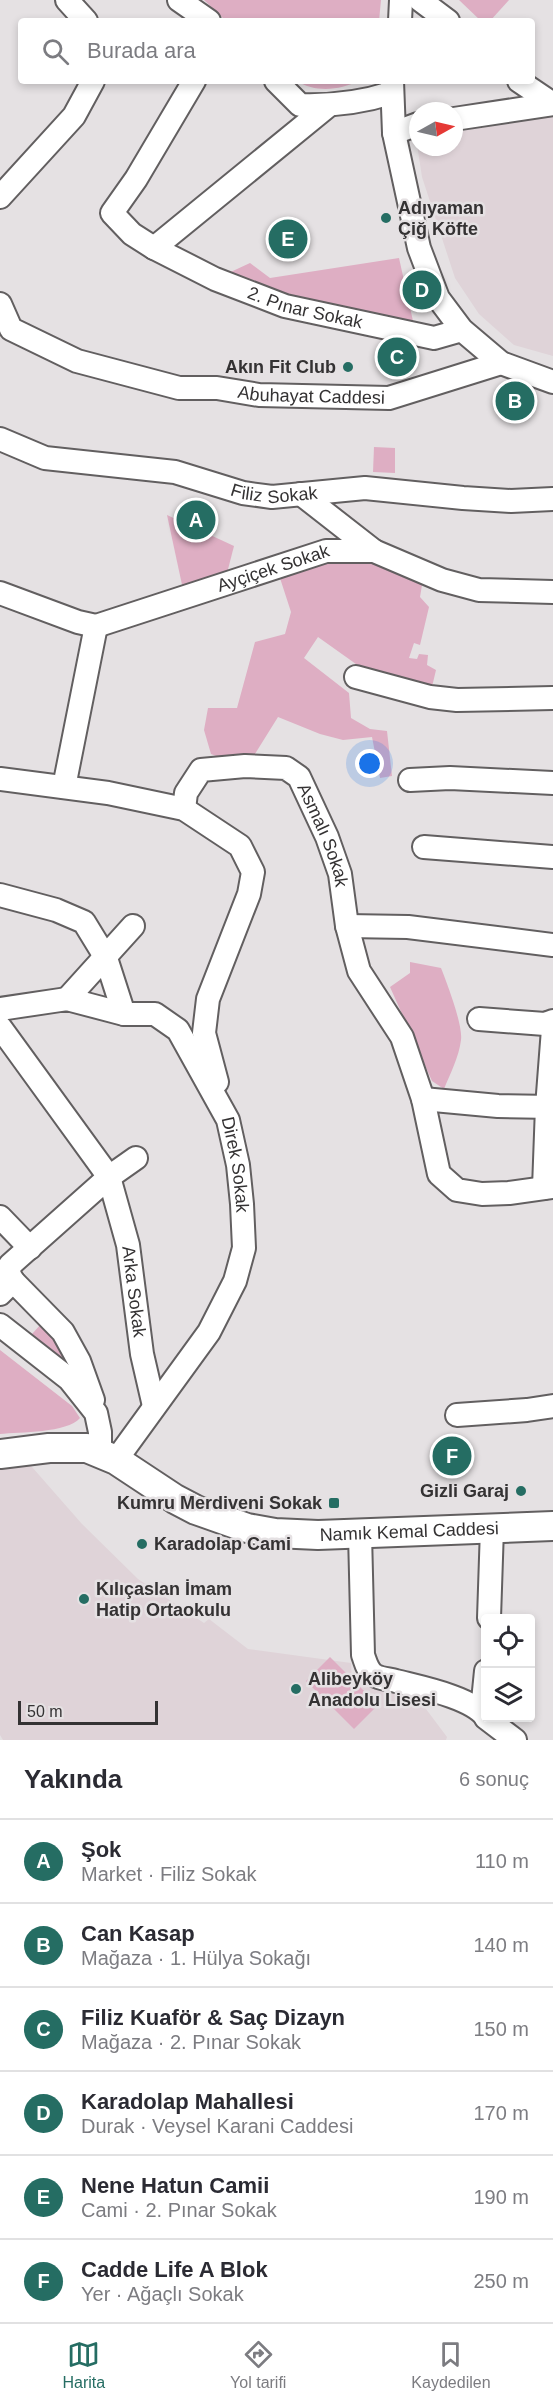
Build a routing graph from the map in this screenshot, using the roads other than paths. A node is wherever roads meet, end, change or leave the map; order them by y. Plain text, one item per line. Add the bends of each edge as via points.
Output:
1 (67, 0) edge
2 (179, 0) edge
3 (401, 0) edge
4 (420, 0) edge
5 (83, 18) edge
6 (205, 18) edge
7 (400, 18) edge
8 (444, 18) edge
9 (91, 84) edge
10 (192, 84) edge
11 (279, 84) edge
12 (523, 84) edge
13 (391, 87) edge
14 (553, 104) edge
15 (328, 106) junction
16 (463, 118) edge
17 (409, 127) edge
18 (394, 133) junction
19 (0, 197) edge
20 (154, 248) junction
21 (0, 304) edge
22 (462, 330) junction
23 (501, 363) junction
24 (553, 382) edge
25 (0, 439) edge
26 (301, 494) junction
27 (553, 499) edge
28 (374, 551) junction
29 (553, 592) edge
30 (0, 593) edge
31 (96, 626) junction
32 (356, 677) dead end
33 (553, 699) edge
34 (0, 779) edge
35 (410, 780) dead end
36 (553, 783) edge
37 (64, 787) junction
38 (184, 809) junction
39 (424, 847) dead end
40 (553, 857) edge
41 (0, 895) edge
42 (133, 926) dead end
43 (347, 926) junction
44 (553, 945) edge
45 (106, 958) junction
46 (67, 999) junction
47 (0, 1009) edge
48 (124, 1014) junction
49 (479, 1019) dead end
50 (553, 1021) edge
51 (0, 1027) edge
52 (553, 1029) edge
53 (423, 1099) junction
54 (550, 1107) edge
55 (224, 1109) junction
56 (136, 1158) dead end
57 (109, 1177) junction
58 (549, 1187) edge
59 (0, 1216) edge
60 (30, 1248) junction
61 (7, 1288) edge
62 (0, 1325) edge
63 (553, 1406) edge
64 (154, 1407) junction
65 (96, 1413) junction
66 (457, 1415) dead end
67 (0, 1454) edge
68 (108, 1456) junction
69 (553, 1526) edge
70 (492, 1528) junction
71 (360, 1534) junction
72 (489, 1614) edge
73 (481, 1713) edge
74 (493, 1722) edge
75 (515, 1740) edge

1 - 5 street
2 - 6 street
3 - 7 street
4 - 8 street
9 - 19 street via 74,116
10 - 20 street, 2. Pınar Sokak via 112,213 132,234
11 - 15 street via 300,105
12 - 14 street
13 - 15 street via 366,101
13 - 18 street
14 - 16 street
15 - 20 street
17 - 18 street
18 - 22 street via 419,248 438,298
20 - 22 street, 2. Pınar Sokak via 215,279 285,306 434,338
21 - 23 street, Abuhayat Caddesi via 11,329 77,361 179,388 217,388 259,395 389,398
22 - 23 street
23 - 24 street
25 - 26 street, Filiz Sokak via 45,458 175,472 272,497
26 - 27 street, Filiz Sokak via 365,488 482,500
26 - 28 street
28 - 29 street, Ayçiçek Sokak via 442,580 479,590
28 - 31 street, Ayçiçek Sokak via 326,551
30 - 31 street
31 - 37 street
32 - 33 street via 430,697
34 - 37 street
35 - 36 street
37 - 38 street
38 - 43 street, Asmalı Sokak via 186,793 201,770 286,768 299,777 340,874
38 - 55 street via 240,846 253,872 249,894 208,999 205,1022 204,1033
39 - 40 street
41 - 45 street via 84,922
42 - 45 street
43 - 44 street via 408,927
43 - 53 street, Asmalı Sokak via 359,971 402,1037
45 - 46 street
45 - 48 street
46 - 47 street, Direk Sokak
46 - 48 street, Direk Sokak
48 - 55 street, Direk Sokak via 155,1014 178,1030
49 - 50 street via 545,1024
51 - 57 street
52 - 54 street
53 - 54 street
53 - 58 street, Asmalı Sokak via 440,1174 457,1190 482,1194
54 - 58 street
55 - 64 street, Direk Sokak via 238,1165 243,1248 235,1281 209,1332
56 - 57 street
57 - 60 street
57 - 64 street, Arka Sokak via 128,1245 142,1354
59 - 60 street
60 - 61 street via 10,1265
61 - 65 street via 63,1332 90,1387
62 - 65 street via 69,1379
63 - 66 street
64 - 68 street, Direk Sokak
65 - 68 street
67 - 68 main road, Namık Kemal Caddesi via 73,1446
68 - 71 main road, Namık Kemal Caddesi via 196,1510 247,1528 295,1535
69 - 70 main road, Namık Kemal Caddesi
70 - 71 main road, Namık Kemal Caddesi
70 - 72 street
71 - 73 street via 363,1655 368,1669 376,1677 430,1690
74 - 75 street

